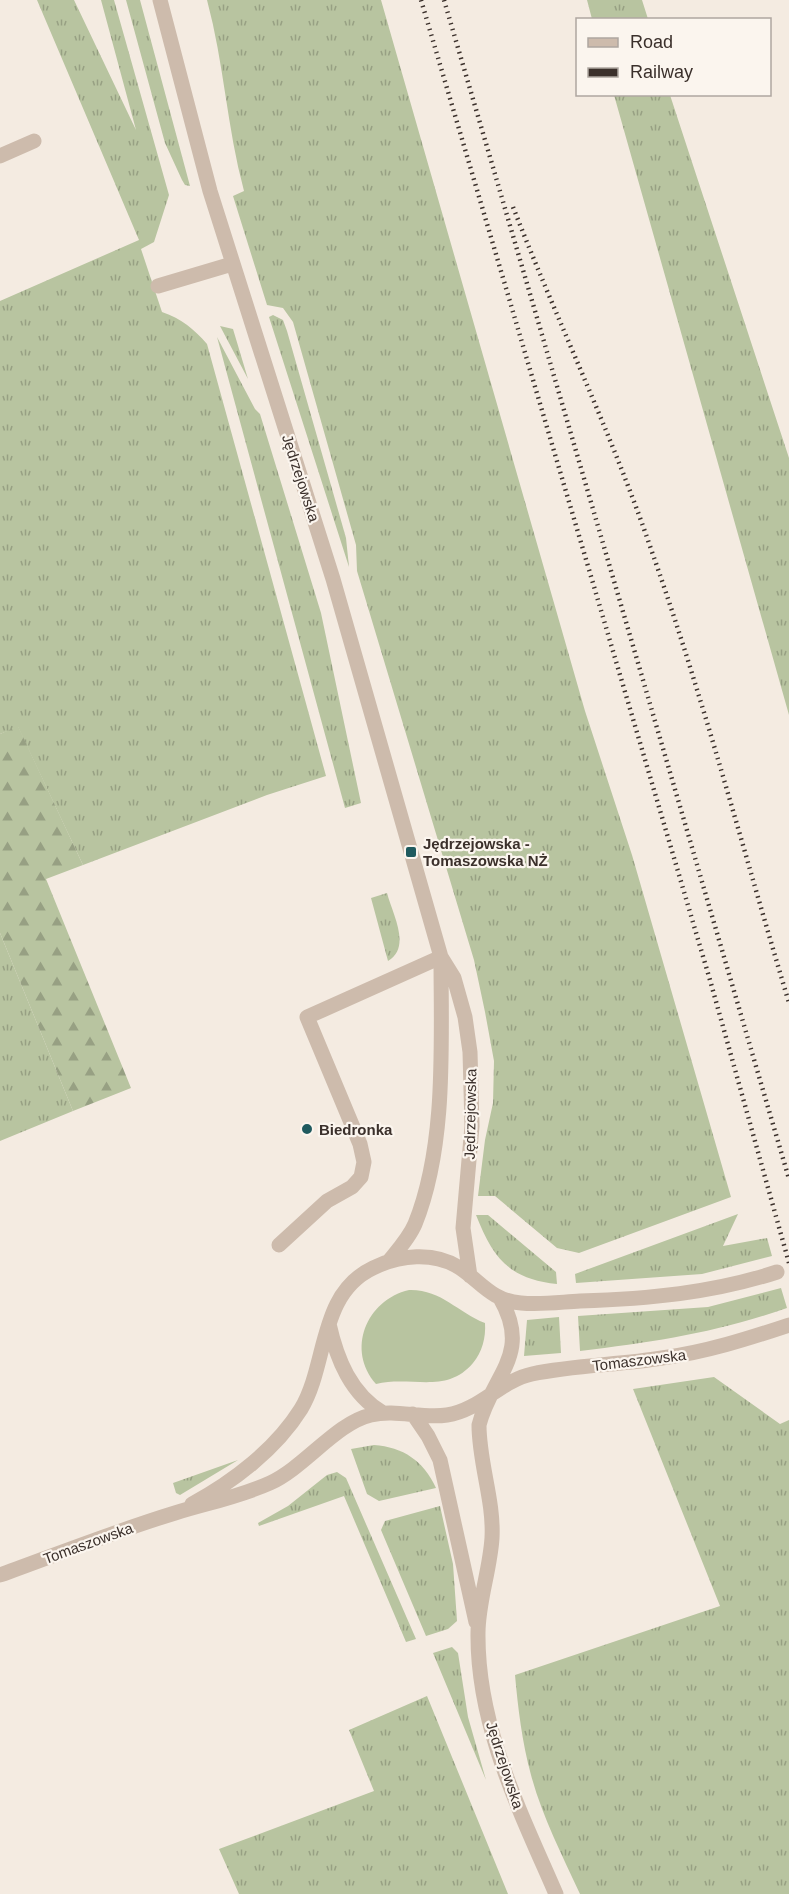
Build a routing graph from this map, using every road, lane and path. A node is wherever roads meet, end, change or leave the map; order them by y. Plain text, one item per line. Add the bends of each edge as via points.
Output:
1 (160, 0) edge
2 (34, 141) dead end
3 (0, 156) edge
4 (232, 264) junction
5 (158, 286) dead end
6 (441, 957) junction
7 (279, 1245) dead end
8 (388, 1261) junction
9 (777, 1272) dead end
10 (470, 1276) junction
11 (500, 1298) junction
12 (329, 1324) junction
13 (789, 1325) edge
14 (492, 1395) junction
15 (383, 1413) junction
16 (413, 1414) junction
17 (176, 1512) junction
18 (0, 1575) edge
19 (478, 1631) junction
20 (556, 1894) edge

1 - 4 street, Jędrzejowska
2 - 3 street
4 - 5 street
4 - 6 street, Jędrzejowska via 333,579
6 - 7 street via 307,1017 364,1162 361,1177 352,1186 327,1201
6 - 8 street, Jędrzejowska via 439,1107 429,1174 414,1226
6 - 10 street, Jędrzejowska via 454,978 470,1052 472,1126 463,1228
8 - 10 street via 435,1258 448,1261
8 - 12 street via 357,1278 335,1305
9 - 11 street via 674,1296 536,1304
10 - 11 street via 478,1286
11 - 14 street via 513,1328 512,1347
12 - 15 street via 340,1365 363,1399
12 - 17 street, Tomaszowska via 308,1396 282,1433 236,1475
13 - 14 street, Tomaszowska via 689,1354 532,1374 510,1382
14 - 16 street via 477,1405 447,1415
14 - 19 street, Jędrzejowska via 479,1425 492,1538
15 - 16 street
15 - 17 street, Tomaszowska via 350,1425 303,1464 272,1482 232,1498
16 - 19 street, Jędrzejowska via 440,1460
17 - 18 street, Tomaszowska
19 - 20 street, Jędrzejowska via 481,1679 493,1733 515,1799

